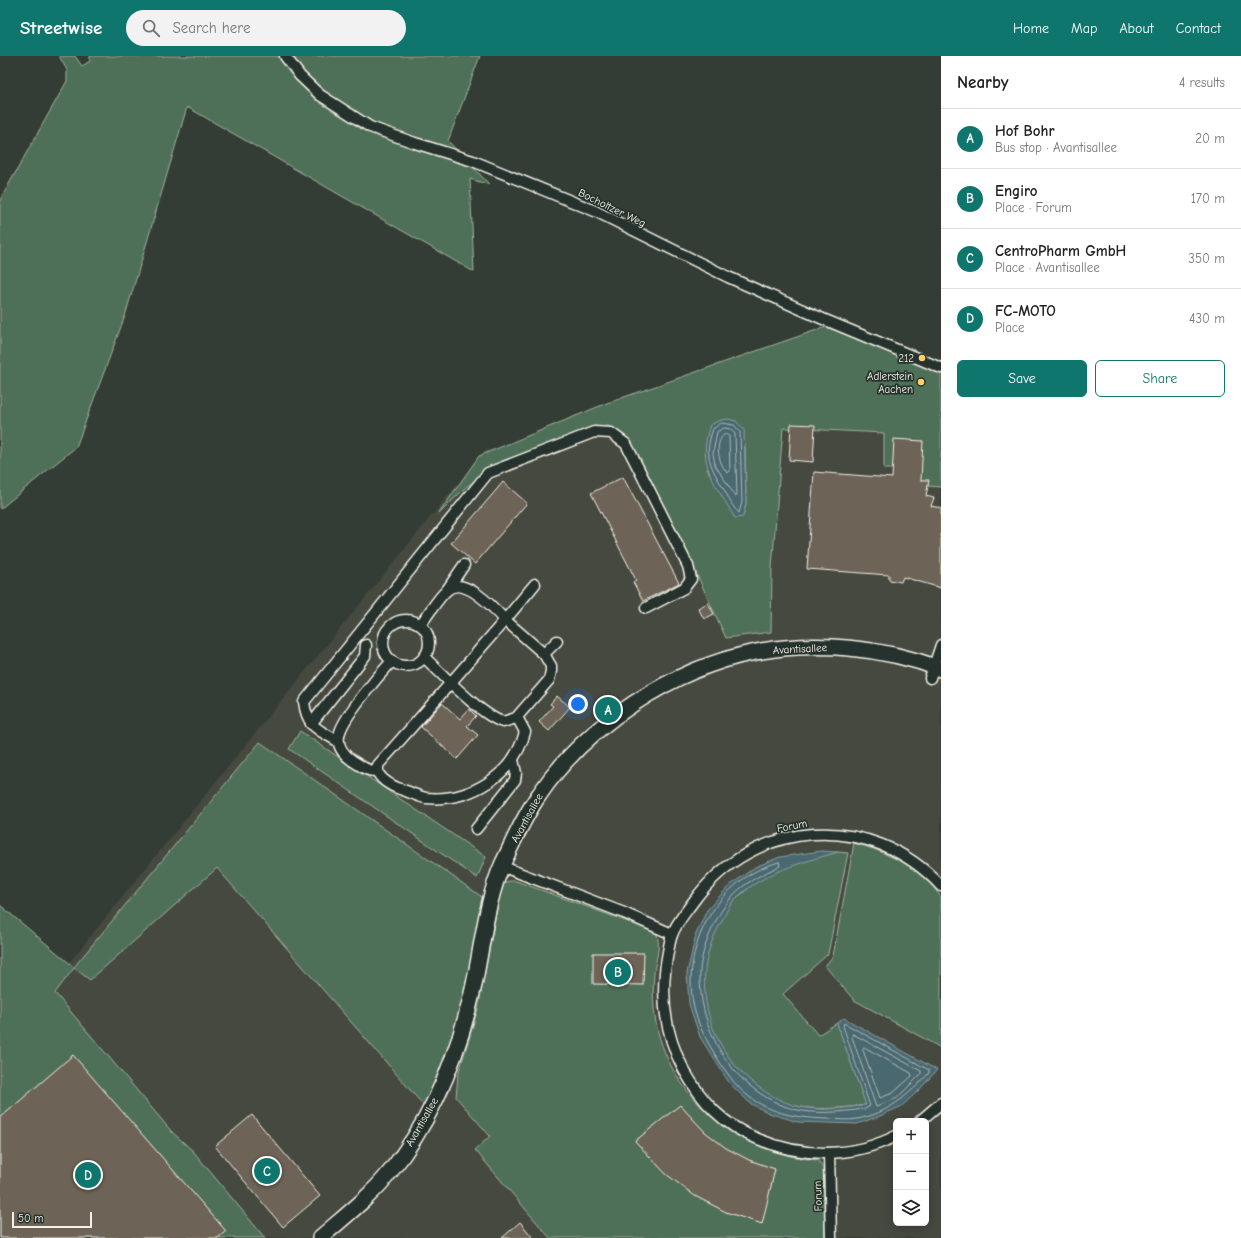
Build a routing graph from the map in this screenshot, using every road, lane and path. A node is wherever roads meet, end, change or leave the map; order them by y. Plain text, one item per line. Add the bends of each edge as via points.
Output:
1 (285, 56) edge
2 (941, 368) edge
3 (464, 565) dead end
4 (457, 574) junction
5 (535, 584) dead end
6 (463, 586) junction
7 (446, 591) junction
8 (646, 608) dead end
9 (506, 620) junction
10 (420, 625) junction
11 (356, 637) junction
12 (557, 641) dead end
13 (383, 642) junction
14 (366, 645) junction
15 (941, 646) edge
16 (544, 654) junction
17 (424, 657) junction
18 (392, 661) junction
19 (935, 671) edge
20 (451, 682) junction
21 (517, 717) junction
22 (311, 724) junction
23 (338, 741) junction
24 (512, 760) junction
25 (377, 772) junction
26 (476, 829) dead end
27 (501, 866) junction
28 (941, 886) edge
29 (672, 934) junction
30 (941, 1103) edge
31 (924, 1118) edge
32 (893, 1137) edge
33 (828, 1153) junction
34 (320, 1238) edge
35 (831, 1238) edge

1 - 2 street, Bocholtzer Weg via 300,76 320,95 370,127 473,161 588,208 728,277 823,320
3 - 4 street
4 - 6 street via 458,582
4 - 7 street
5 - 9 street
6 - 7 street via 454,586
6 - 9 street via 473,591
7 - 10 street
8 - 11 street via 684,588 691,579 688,566 626,444 612,433 594,432 488,473
9 - 16 street
9 - 20 street
10 - 13 street via 403,620 395,623 388,628
10 - 17 street via 429,640
11 - 14 street
11 - 22 street via 304,702 306,716
12 - 16 street
13 - 14 street
13 - 18 street via 386,654
14 - 22 street via 365,656
15 - 19 street
16 - 21 street via 551,666 549,680
17 - 18 street via 408,666
17 - 20 street
18 - 23 street via 343,722
19 - 27 street, Avantisallee via 881,652 798,648 755,652 679,678 613,718 561,767 523,821
20 - 21 street via 496,720 509,722
20 - 25 street via 378,765
21 - 24 street via 525,732 523,742
22 - 23 street
23 - 25 street via 347,757 372,772
24 - 25 street via 493,779 478,788 466,794 444,798 425,798 399,789 380,777
24 - 26 street via 516,773 515,780
27 - 29 street
27 - 34 street, Avantisallee via 492,896 463,1032 453,1063 436,1099 413,1140 390,1173
28 - 29 street, Forum via 914,861 881,845 852,835 799,835 772,842 746,853 718,873 702,890
29 - 33 street, Forum via 665,968 664,1001 668,1032 677,1056 697,1092 720,1116 746,1134 777,1147
30 - 31 street
32 - 33 street, Forum via 860,1149
33 - 35 street, Forum

